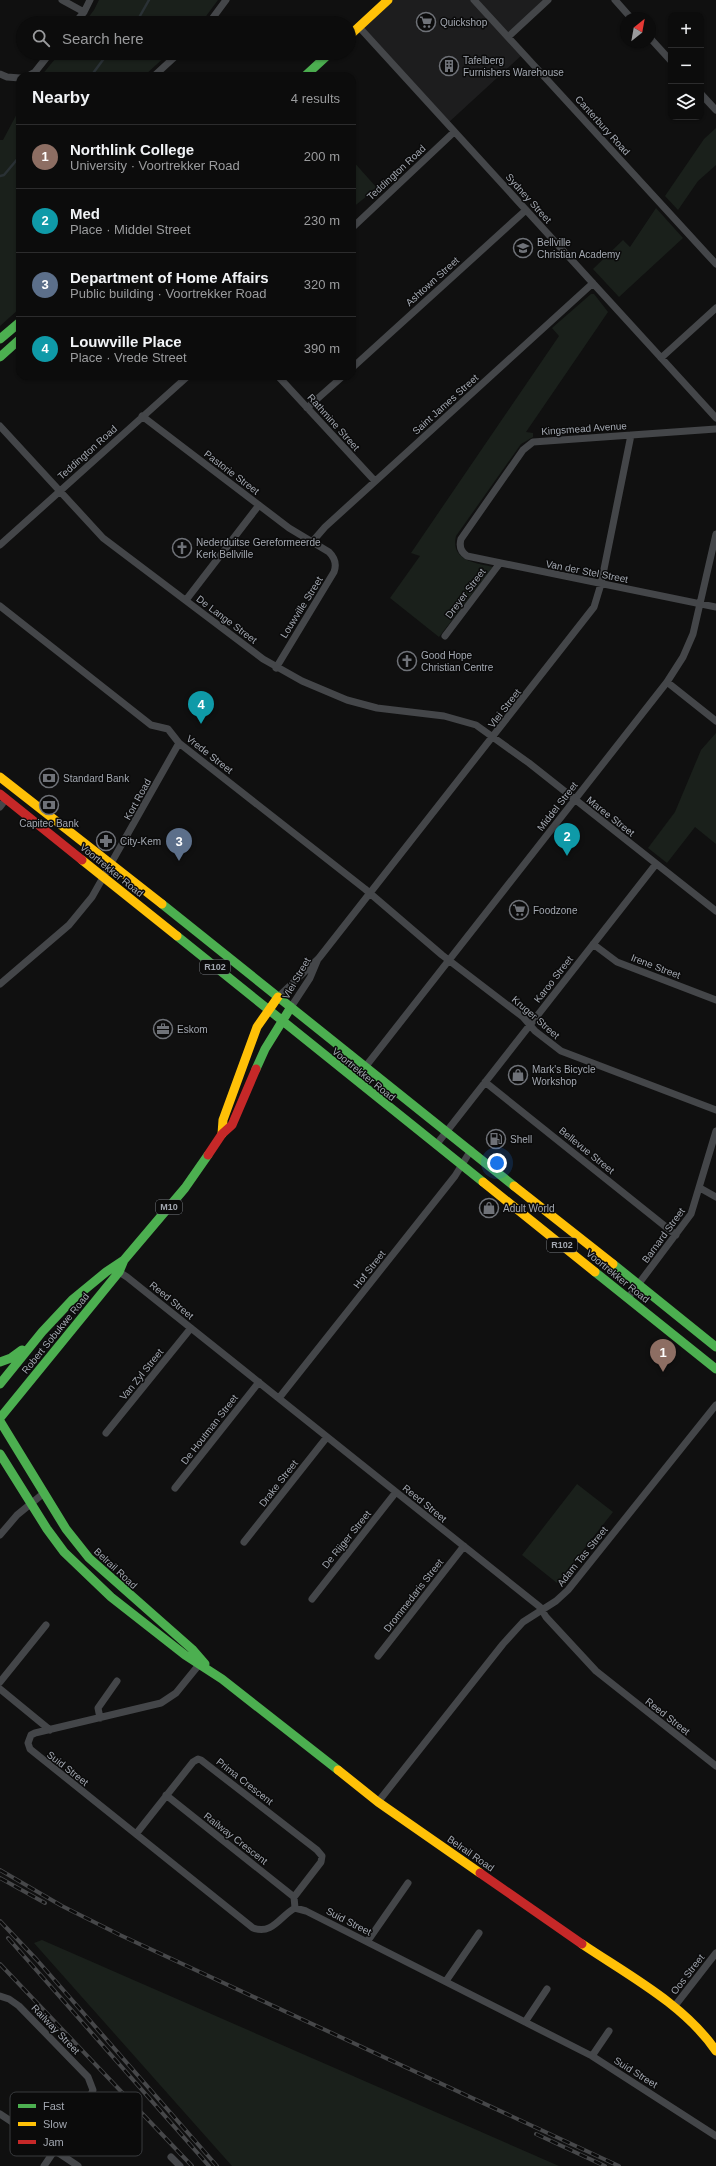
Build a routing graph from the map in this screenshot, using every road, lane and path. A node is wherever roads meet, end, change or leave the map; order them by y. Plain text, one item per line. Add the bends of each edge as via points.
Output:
1 (62, 0) edge
2 (90, 0) edge
3 (226, 0) edge
4 (388, 0) edge
5 (474, 0) edge
6 (548, 0) edge
7 (615, 0) edge
8 (84, 12) junction
9 (626, 12) edge
10 (81, 16) edge
11 (214, 16) edge
12 (359, 27) junction
13 (356, 30) edge
14 (508, 37) junction
15 (656, 45) edge
16 (668, 58) edge
17 (44, 60) edge
18 (171, 60) edge
19 (322, 60) edge
20 (35, 72) edge
21 (158, 72) edge
22 (309, 72) edge
23 (3, 75) edge
24 (16, 77) edge
25 (704, 97) edge
26 (716, 110) edge
27 (454, 132) junction
28 (526, 210) junction
29 (356, 224) edge
30 (716, 264) edge
31 (593, 284) junction
32 (716, 308) edge
33 (16, 325) edge
34 (0, 339) edge
35 (16, 343) edge
36 (0, 357) edge
37 (661, 358) junction
38 (356, 364) edge
39 (183, 380) edge
40 (282, 380) edge
41 (338, 380) edge
42 (307, 408) junction
43 (142, 416) junction
44 (716, 418) edge
45 (0, 425) edge
46 (716, 429) edge
47 (631, 435) junction
48 (375, 481) junction
49 (59, 491) junction
50 (259, 505) junction
51 (716, 534) edge
52 (312, 542) junction
53 (0, 545) edge
54 (460, 546) joint
55 (500, 563) junction
56 (601, 584) junction
57 (186, 600) junction
58 (701, 604) junction
59 (0, 606) edge
60 (716, 607) edge
61 (445, 636) dead end
62 (276, 668) junction
63 (667, 682) junction
64 (716, 721) edge
65 (494, 736) junction
66 (179, 743) junction
67 (0, 777) edge
68 (2, 800) edge
69 (575, 800) junction
70 (112, 864) junction
71 (656, 864) junction
72 (104, 878) junction
73 (370, 892) junction
74 (716, 911) edge
75 (592, 944) junction
76 (318, 958) junction
77 (449, 960) junction
78 (0, 984) edge
79 (278, 997) junction
80 (716, 1000) edge
81 (291, 1007) junction
82 (268, 1010) junction
83 (281, 1021) junction
84 (529, 1025) junction
85 (366, 1066) junction
86 (485, 1082) junction
87 (716, 1110) edge
88 (446, 1130) junction
89 (716, 1131) edge
90 (222, 1134) junction
91 (436, 1145) junction
92 (471, 1150) junction
93 (462, 1166) junction
94 (700, 1188) junction
95 (716, 1196) edge
96 (676, 1235) junction
97 (124, 1260) junction
98 (110, 1268) junction
99 (119, 1272) junction
100 (638, 1285) junction
101 (628, 1298) junction
102 (191, 1328) junction
103 (32, 1343) junction
104 (716, 1347) edge
105 (0, 1362) edge
106 (716, 1369) edge
107 (258, 1382) junction
108 (0, 1384) edge
109 (279, 1398) junction
110 (716, 1405) edge
111 (0, 1418) edge
112 (0, 1421) edge
113 (106, 1433) dead end
114 (327, 1437) junction
115 (0, 1454) edge
116 (175, 1488) dead end
117 (396, 1492) junction
118 (44, 1493) junction
119 (30, 1503) junction
120 (0, 1535) edge
121 (244, 1542) dead end
122 (464, 1546) junction
123 (312, 1599) dead end
124 (542, 1610) junction
125 (46, 1625) dead end
126 (378, 1656) dead end
127 (201, 1662) junction
128 (0, 1682) edge
129 (117, 1682) dead end
130 (0, 1689) edge
131 (100, 1718) junction
132 (50, 1730) junction
133 (716, 1766) edge
134 (166, 1795) junction
135 (378, 1802) junction
136 (136, 1834) junction
137 (408, 1883) dead end
138 (294, 1897) junction
139 (295, 1908) junction
140 (479, 1933) dead end
141 (367, 1942) junction
142 (716, 1953) edge
143 (446, 1981) junction
144 (547, 1989) dead end
145 (0, 1996) edge
146 (674, 2007) junction
147 (525, 2022) junction
148 (609, 2031) dead end
149 (716, 2051) edge
150 (592, 2056) junction
151 (91, 2092) edge
152 (0, 2114) edge
153 (10, 2121) edge
154 (716, 2136) edge
155 (50, 2156) edge
156 (63, 2156) edge
157 (171, 2157) dead end
158 (44, 2166) edge
159 (78, 2166) edge
160 (180, 2166) edge

1 - 8 street
2 - 8 street
3 - 11 street
4 - 12 main road
5 - 14 street, Canterbury Road
6 - 14 street
7 - 9 street
8 - 10 street
12 - 13 main road
12 - 27 street, Sydney Street
14 - 30 street, Canterbury Road
15 - 16 street
17 - 20 street
18 - 21 street
19 - 22 main road
23 - 24 street
25 - 26 street
27 - 28 street, Sydney Street
27 - 29 street, Teddington Road
28 - 31 street, Sydney Street
28 - 38 street, Ashtown Street
31 - 37 street, Sydney Street
31 - 48 street, Saint James Street
32 - 37 street
33 - 34 main road
35 - 36 main road
37 - 44 street, Sydney Street
39 - 43 street, Teddington Road
40 - 42 street, Rathmine Street
41 - 42 street
42 - 48 street, Rathmine Street
43 - 49 street, Teddington Road
43 - 50 street, Pastorie Street
45 - 49 street, De Lange Street
46 - 47 street, Kingsmead Avenue
47 - 54 street, Kingsmead Avenue via 533,442 523,450 461,539
47 - 56 street, Vlei Street
48 - 52 street, Saint James Street via 324,527
49 - 53 street, Teddington Road
49 - 57 street, De Lange Street via 103,538
50 - 52 street, Pastorie Street
50 - 57 street
51 - 58 street, Middel Street
52 - 62 street, Louwville Street via 332,554 336,565
54 - 55 street, Van der Stel Street via 467,556
55 - 56 street, Van der Stel Street
55 - 61 street, Dreyer Street
56 - 58 street, Van der Stel Street
56 - 65 street, Vlei Street via 590,613
57 - 62 street, De Lange Street
58 - 60 street, Van der Stel Street
58 - 63 street, Middel Street via 693,634 683,657
59 - 66 street, Vrede Street via 151,725 168,729
62 - 65 street, De Lange Street via 347,700 377,708 456,719 476,725
63 - 64 street
63 - 69 street, Middel Street
65 - 69 street, Maree Street
65 - 73 street, Vlei Street
66 - 70 street, Kort Road
66 - 73 street, Vrede Street
67 - 70 main road, Voortrekker Road / R102
68 - 72 main road, Voortrekker Road / R102
69 - 71 street, Maree Street
69 - 77 street, Middel Street
70 - 72 street, Kort Road
70 - 79 main road, Voortrekker Road / R102
71 - 74 street, Maree Street
71 - 75 street, Karoo Street
72 - 78 street, Kort Road via 69,924
72 - 82 main road, Voortrekker Road / R102
73 - 76 street, Vlei Street
73 - 77 street, Kruger Street
75 - 80 street, Irene Street via 617,962
75 - 84 street, Karoo Street
76 - 79 street, Vlei Street
76 - 81 street, Vlei Street via 313,972
77 - 84 street, Kruger Street via 523,1017
77 - 85 street, Middel Street
79 - 81 main road, Voortrekker Road / R102
79 - 82 main road, Robert Sobukwe Road / M10
81 - 83 main road, Robert Sobukwe Road / M10
81 - 85 main road, Voortrekker Road / R102
82 - 83 main road, Voortrekker Road / R102
82 - 90 main road, Robert Sobukwe Road / M10 via 257,1027 242,1064 223,1120
83 - 90 main road, Robert Sobukwe Road / M10 via 265,1049 232,1125
83 - 91 main road, Voortrekker Road / R102
84 - 86 street, Karoo Street
84 - 87 street, Kruger Street via 566,1054
85 - 88 main road, Voortrekker Road / R102
86 - 88 street, Karoo Street
86 - 96 street, Bellevue Street
88 - 91 street, Karoo Street
88 - 92 main road, Voortrekker Road / R102
89 - 94 street, Barnard Street
90 - 97 main road, Robert Sobukwe Road / M10 via 184,1188
91 - 93 main road, Voortrekker Road / R102
92 - 93 street, Hof Street
92 - 100 main road, Voortrekker Road / R102
93 - 101 main road, Voortrekker Road / R102
93 - 109 street, Hof Street
94 - 95 street
94 - 96 street, Barnard Street via 691,1214
96 - 100 street, Barnard Street
97 - 98 main road, Robert Sobukwe Road / M10
97 - 99 main road, Robert Sobukwe Road / M10
98 - 99 street, Reed Street
98 - 103 main road, Robert Sobukwe Road / M10 via 52,1320
99 - 102 street, Reed Street
99 - 111 main road, Robert Sobukwe Road / M10
100 - 101 street, Barnard Street
100 - 104 main road, Voortrekker Road / R102
101 - 106 main road, Voortrekker Road / R102
102 - 107 street, Reed Street
102 - 113 street, Van Zyl Street
103 - 105 main road via 11,1358
103 - 108 main road, Robert Sobukwe Road / M10
107 - 109 street, Reed Street
107 - 116 street, De Houtman Street
109 - 114 street, Reed Street
110 - 124 street, Adam Tas Street via 575,1582 556,1601
112 - 118 main road, Belrail Road
114 - 117 street, Reed Street
114 - 121 street, Drake Street
115 - 119 main road, Belrail Road
117 - 122 street, Reed Street
117 - 123 street, De Rijger Street
118 - 119 street
118 - 127 main road, Belrail Road via 66,1529 89,1558 192,1649
119 - 120 street
119 - 127 main road, Belrail Road via 64,1552 94,1582 179,1650
122 - 124 street, Reed Street
122 - 126 street, Drommedaris Street
124 - 133 street, Reed Street via 606,1680
124 - 135 street, Adam Tas Street via 520,1625 503,1644
125 - 128 street
127 - 131 street via 176,1693 161,1704
127 - 135 main road, Belrail Road
129 - 131 street via 98,1708
130 - 132 street
131 - 132 street
132 - 136 street, Suid Street via 31,1735 28,1743 33,1753
134 - 136 street, Prima Crescent
134 - 138 street, Railway Crescent
134 - 138 street, Prima Crescent via 193,1762 201,1760 317,1850 322,1856 321,1862
135 - 146 main road, Belrail Road
136 - 139 street, Suid Street via 253,1928 270,1928
137 - 141 street
138 - 139 street
139 - 141 street, Suid Street
140 - 143 street
141 - 143 street, Suid Street
142 - 146 street, Oos Street
143 - 147 street, Suid Street
144 - 147 street
145 - 151 street, Railway Street via 19,2006 88,2077
146 - 149 main road, Belrail Road via 703,2032
147 - 150 street, Suid Street
148 - 150 street
150 - 154 street, Suid Street
152 - 153 street
155 - 158 street
156 - 159 street
157 - 160 street

